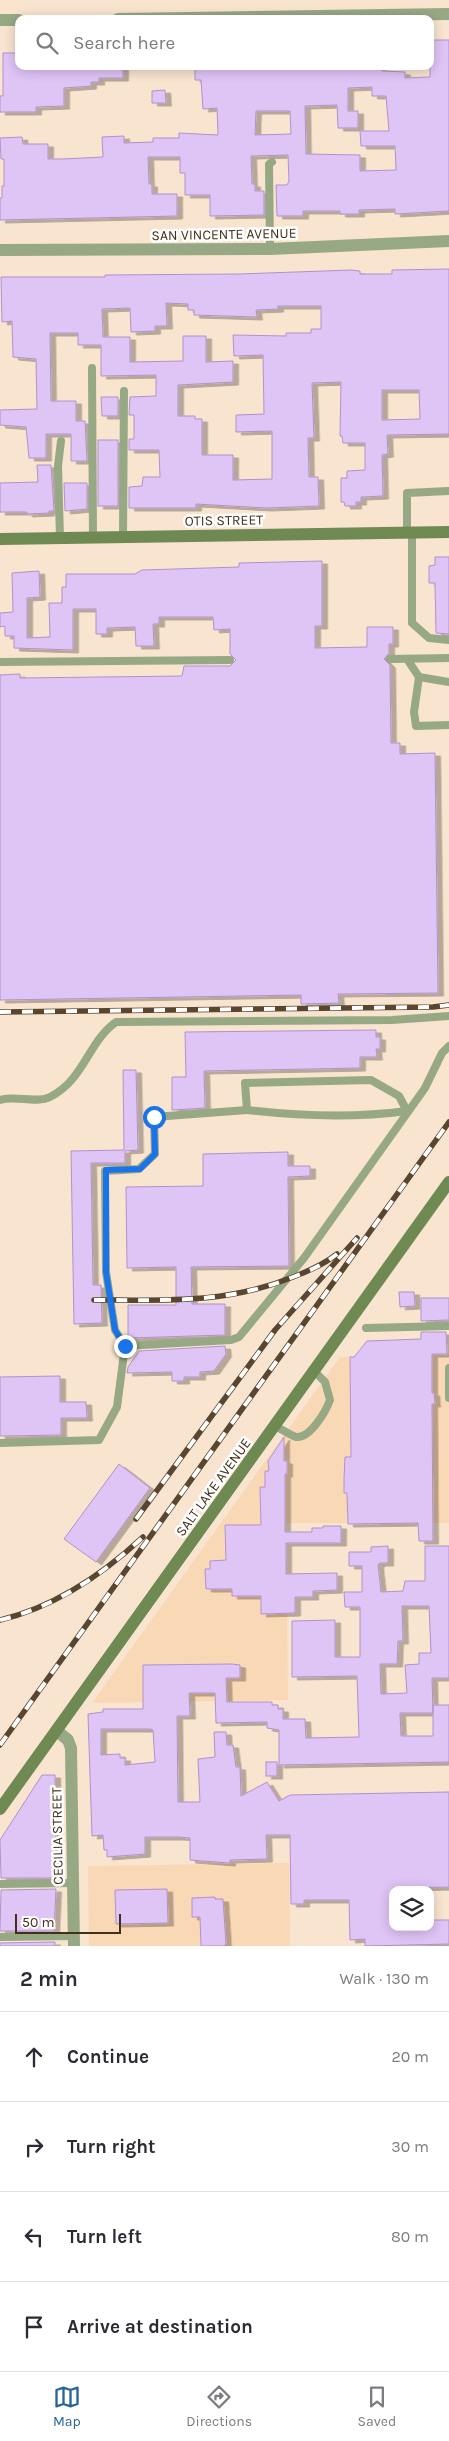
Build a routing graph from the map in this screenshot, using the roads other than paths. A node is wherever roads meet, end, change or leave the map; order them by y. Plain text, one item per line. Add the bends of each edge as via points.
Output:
1 (449, 14) edge
2 (383, 15) edge
3 (0, 20) edge
4 (15, 20) edge
5 (272, 162) dead end
6 (449, 242) edge
7 (270, 249) junction
8 (0, 250) edge
9 (92, 368) dead end
10 (124, 392) dead end
11 (61, 441) dead end
12 (448, 491) edge
13 (449, 532) edge
14 (409, 533) junction
15 (92, 537) junction
16 (123, 537) junction
17 (60, 538) junction
18 (0, 539) edge
19 (449, 640) edge
20 (449, 658) edge
21 (390, 659) dead end
22 (407, 659) junction
23 (230, 660) dead end
24 (0, 662) edge
25 (419, 678) junction
26 (449, 682) edge
27 (449, 725) edge
28 (449, 1016) edge
29 (449, 1046) edge
30 (0, 1100) edge
31 (247, 1110) junction
32 (407, 1111) junction
33 (449, 1182) edge
34 (449, 1326) edge
35 (366, 1328) dead end
36 (125, 1346) junction
37 (449, 1368) edge
38 (314, 1371) junction
39 (449, 1398) edge
40 (275, 1426) junction
41 (0, 1443) edge
42 (57, 1731) junction
43 (0, 1809) edge
44 (0, 1884) edge
45 (73, 1884) junction
46 (0, 1938) edge
47 (74, 1941) edge

1 - 2 street
3 - 4 street
5 - 7 lane via 269,164
6 - 7 street, SAN VINCENTE AVENUE
7 - 8 street, SAN VINCENTE AVENUE
9 - 15 lane
10 - 16 lane
11 - 17 lane via 58,466
12 - 14 lane via 407,493
13 - 14 street, OTIS STREET
14 - 16 street, OTIS STREET
14 - 19 lane via 412,622 429,638
15 - 16 street, OTIS STREET
15 - 17 street, OTIS STREET
17 - 18 street, OTIS STREET
20 - 22 lane
21 - 22 lane
22 - 25 lane
23 - 24 lane
25 - 26 lane
25 - 27 lane via 414,712 416,726
28 - 30 lane via 392,1020 116,1022 104,1031 70,1084 48,1098
29 - 32 lane via 442,1053 425,1088
31 - 32 lane via 280,1114 380,1115
31 - 32 lane via 245,1083 371,1080 399,1096
31 - 36 lane via 154,1117 155,1154 140,1169 106,1170 106,1272 115,1330
32 - 36 lane via 304,1258 239,1337
33 - 38 street, SALT LAKE AVENUE
34 - 35 lane
36 - 41 lane via 117,1407 99,1440
37 - 39 lane
38 - 40 street, SALT LAKE AVENUE
38 - 40 lane via 329,1389 330,1400 315,1426 301,1437 294,1437
40 - 42 street, SALT LAKE AVENUE
42 - 43 street, SALT LAKE AVENUE
42 - 45 street, CECILIA STREET via 68,1740 71,1748
44 - 45 lane
45 - 47 street, CECILIA STREET
46 - 47 lane

